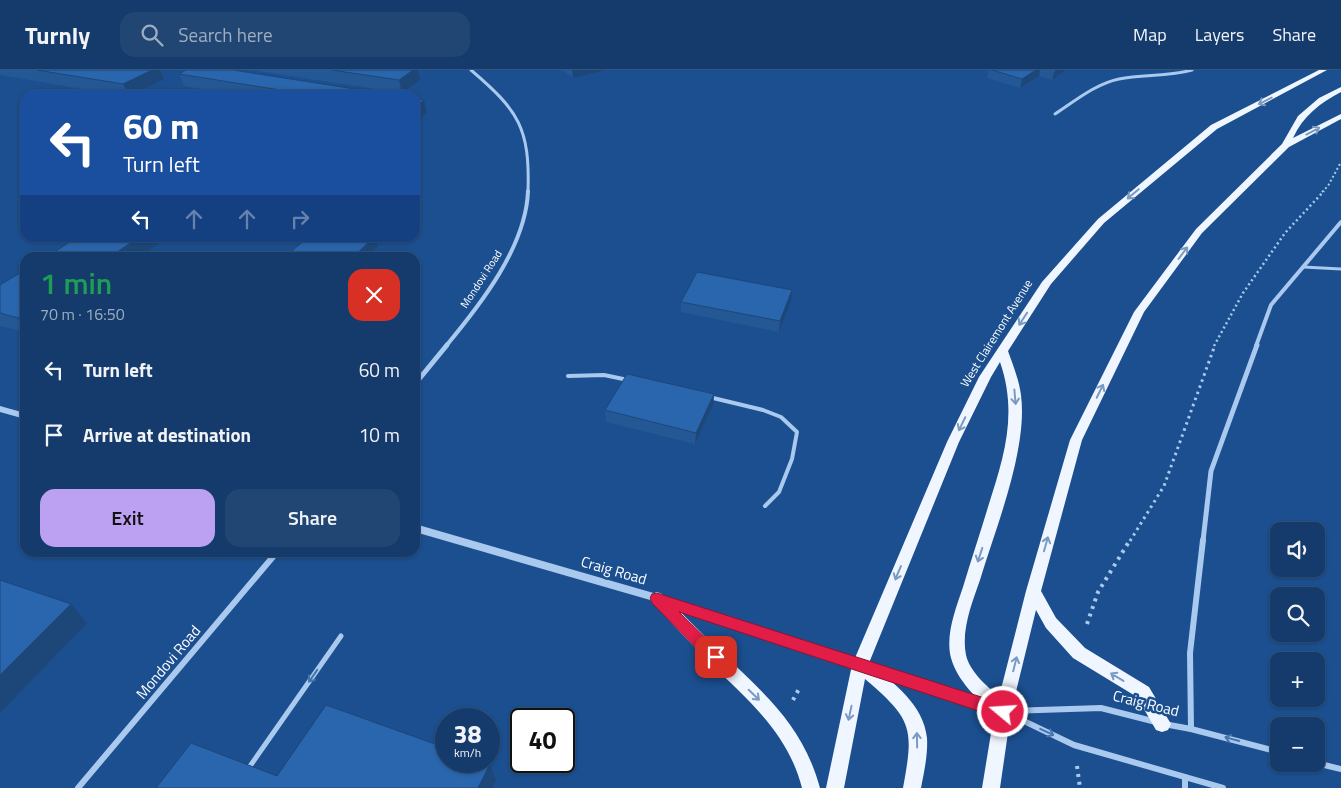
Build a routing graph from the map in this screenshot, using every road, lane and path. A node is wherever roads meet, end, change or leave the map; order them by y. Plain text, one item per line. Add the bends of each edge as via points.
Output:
1 (471, 70) edge
2 (1192, 70) edge
3 (1324, 70) edge
4 (1341, 89) edge
5 (1055, 114) dead end
6 (1341, 116) edge
7 (1286, 145) junction
8 (1341, 162) edge
9 (1341, 222) edge
10 (1303, 266) junction
11 (1341, 269) edge
12 (1002, 350) junction
13 (568, 376) dead end
14 (420, 378) edge
15 (633, 381) edge
16 (699, 395) edge
17 (0, 409) edge
18 (20, 415) edge
19 (764, 506) dead end
20 (420, 529) edge
21 (273, 557) edge
22 (1033, 591) junction
23 (657, 598) junction
24 (341, 636) dead end
25 (1079, 653) junction
26 (860, 665) junction
27 (800, 687) dead end
28 (793, 700) dead end
29 (1003, 712) junction
30 (1162, 724) junction
31 (1191, 729) junction
32 (1074, 745) junction
33 (1270, 750) edge
34 (1325, 765) edge
35 (1341, 770) edge
36 (244, 775) edge
37 (1185, 778) junction
38 (78, 788) edge
39 (811, 788) edge
40 (835, 788) edge
41 (912, 788) edge
42 (992, 788) edge
43 (1080, 788) edge
44 (1185, 788) edge
45 (1223, 788) edge

1 - 14 street, Mondovi Road via 506,101 524,130 530,176 527,200 520,230 505,264 484,297
2 - 5 street via 1165,77 1107,82
3 -> 12 main road, West Clairemont Avenue via 1214,127 1101,221 1046,282
4 - 7 main road via 1301,115
7 -> 6 main road
22 -> 7 main road via 1076,440 1139,312 1199,231
8 - 25 path via 1328,186 1285,233 1243,293 1214,347 1164,486 1098,592
9 - 10 street
10 - 11 lane
10 - 31 street via 1271,305 1210,471 1190,653
12 -> 26 main road, West Clairemont Avenue via 953,442
12 -> 29 main road via 1015,395 1015,432 956,642 958,659 970,680
13 - 15 lane via 604,375
16 - 19 lane via 781,417 797,432 792,459 779,492
17 - 18 street
20 - 23 street, Craig Road
21 - 38 street, Mondovi Road
22 - 25 main road via 1051,623
29 -> 22 main road
23 - 26 street, Craig Road
23 -> 39 main road via 763,704 789,736 806,766
24 -> 36 lane
30 -> 25 main road via 1143,692
26 - 29 street, Craig Road
26 -> 40 main road, West Clairemont Avenue
41 -> 26 main road via 917,729 892,693
27 - 28 path
29 - 30 street, Craig Road via 1101,708
29 -> 32 street, Craig Road
29 - 42 main road
30 - 31 street, Craig Road
33 -> 31 street, Craig Road
32 - 37 street, Craig Road
32 - 43 path
34 - 35 street
37 - 44 street
37 - 45 street, Craig Road

